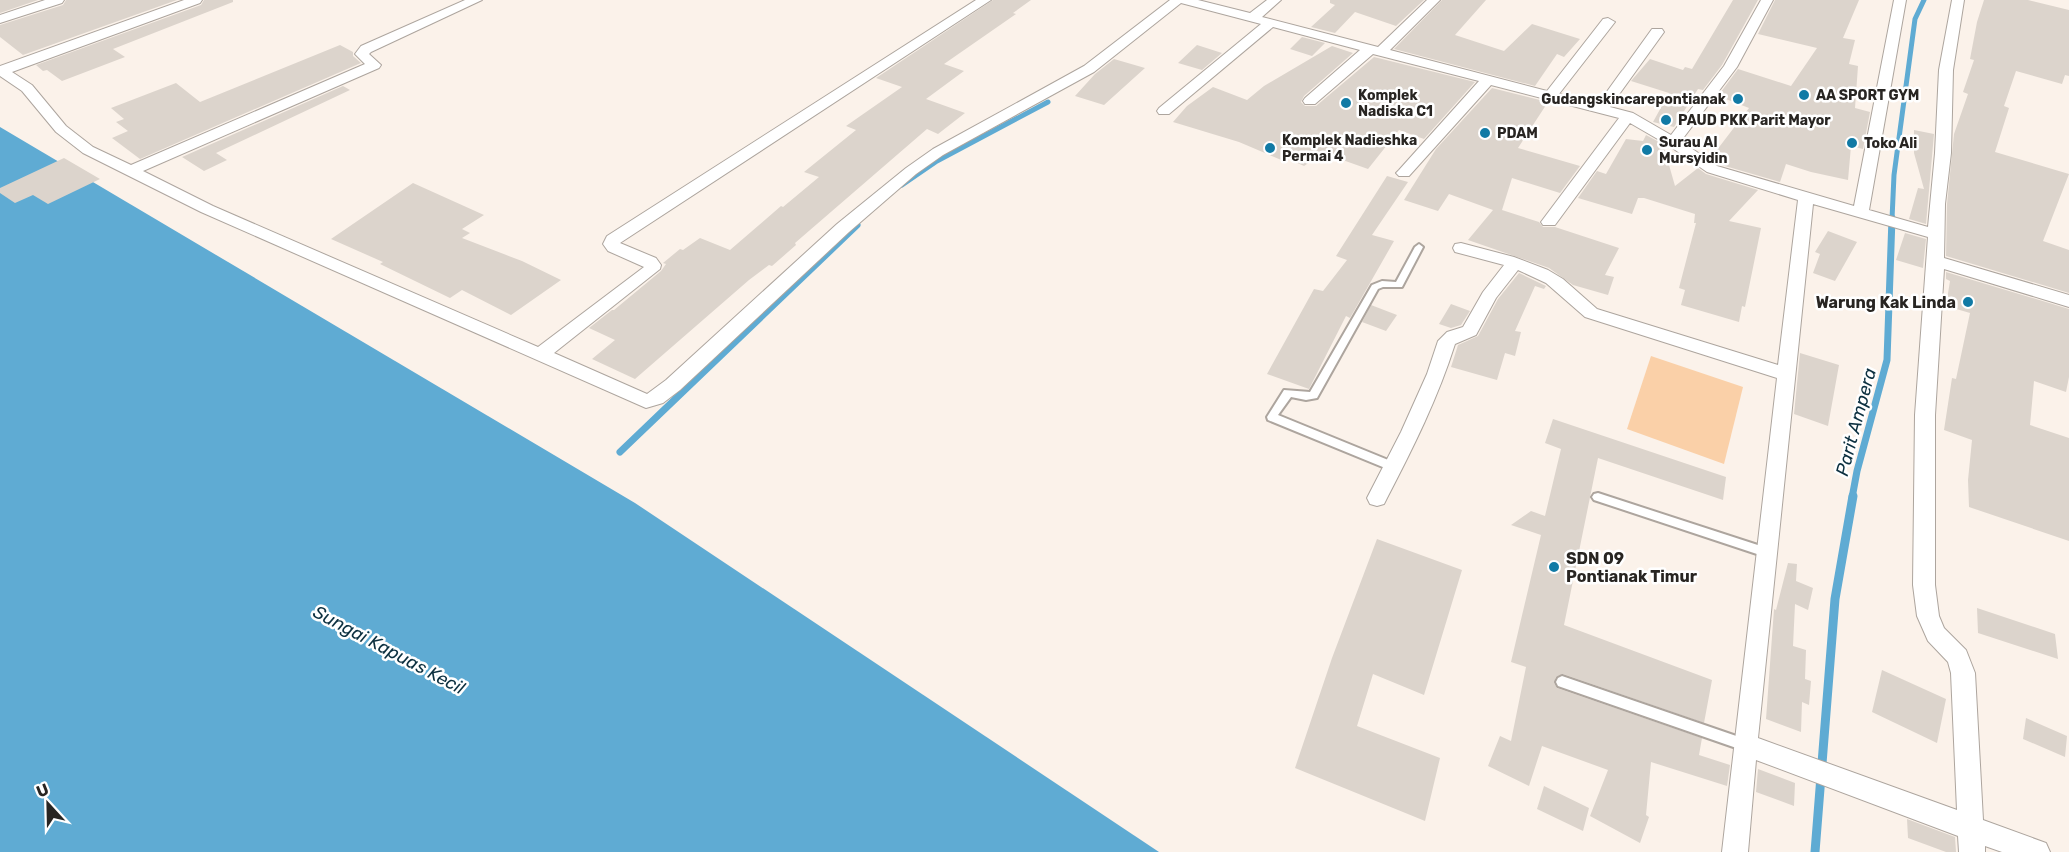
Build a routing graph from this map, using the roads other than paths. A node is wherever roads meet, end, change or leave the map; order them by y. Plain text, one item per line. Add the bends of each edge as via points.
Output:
1 (58, 0) edge
2 (196, 0) edge
3 (476, 0) edge
4 (985, 0) edge
5 (1177, 0) edge
6 (1183, 0) edge
7 (1275, 0) edge
8 (1434, 0) edge
9 (1767, 0) edge
10 (1900, 0) edge
11 (1958, 0) edge
12 (1252, 18) junction
13 (0, 19) edge
14 (1608, 22) dead end
15 (1270, 23) junction
16 (1657, 32) dead end
17 (1376, 50) junction
18 (1, 71) edge
19 (1488, 80) junction
20 (1551, 95) junction
21 (1310, 101) dead end
22 (1601, 109) junction
23 (1164, 111) dead end
24 (1629, 116) junction
25 (1673, 142) junction
26 (131, 171) junction
27 (1404, 173) dead end
28 (1806, 199) junction
29 (1868, 214) junction
30 (1549, 222) dead end
31 (1936, 234) junction
32 (1419, 247) dead end
33 (1461, 248) dead end
34 (1935, 261) junction
35 (1514, 264) junction
36 (2069, 301) edge
37 (542, 354) junction
38 (1785, 374) junction
39 (1394, 466) junction
40 (1598, 496) dead end
41 (1377, 498) dead end
42 (1766, 552) junction
43 (1562, 682) dead end
44 (1745, 745) junction
45 (1972, 840) edge
46 (1735, 852) edge
47 (2037, 852) edge

1 - 13 street
2 - 18 street
3 - 26 street via 366,49 362,54 374,65 370,68
4 - 37 street via 613,240 610,244 614,247 650,262 652,269
5 - 37 street via 1089,69 938,152 911,171 656,398 646,401
6 - 12 street
7 - 12 street
8 - 17 street
9 - 25 street via 1730,67
10 - 29 street via 1872,162
11 - 31 street via 1946,70
12 - 15 street
14 - 20 street
15 - 17 street
15 - 23 street
16 - 22 street
17 - 19 street
17 - 21 street
18 - 26 street via 27,88 72,138
19 - 20 street
19 - 27 street
20 - 22 street
22 - 24 street
24 - 25 street
24 - 30 street
25 - 28 street via 1712,169
26 - 37 street via 226,218
28 - 29 street
28 - 38 street
29 - 31 street
31 - 34 street
32 - 39 lane via 1399,285 1375,287 1313,395 1288,393 1272,417
33 - 35 street
34 - 36 street
34 - 45 street via 1925,415 1924,585 1928,616 1936,634 1958,657 1963,673
35 - 38 street via 1554,281 1591,313
35 - 39 street via 1489,296 1470,331 1447,341
38 - 42 street
39 - 41 street
40 - 42 lane
42 - 44 street
43 - 44 lane
44 - 45 street via 1869,789
44 - 46 street
45 - 47 street

